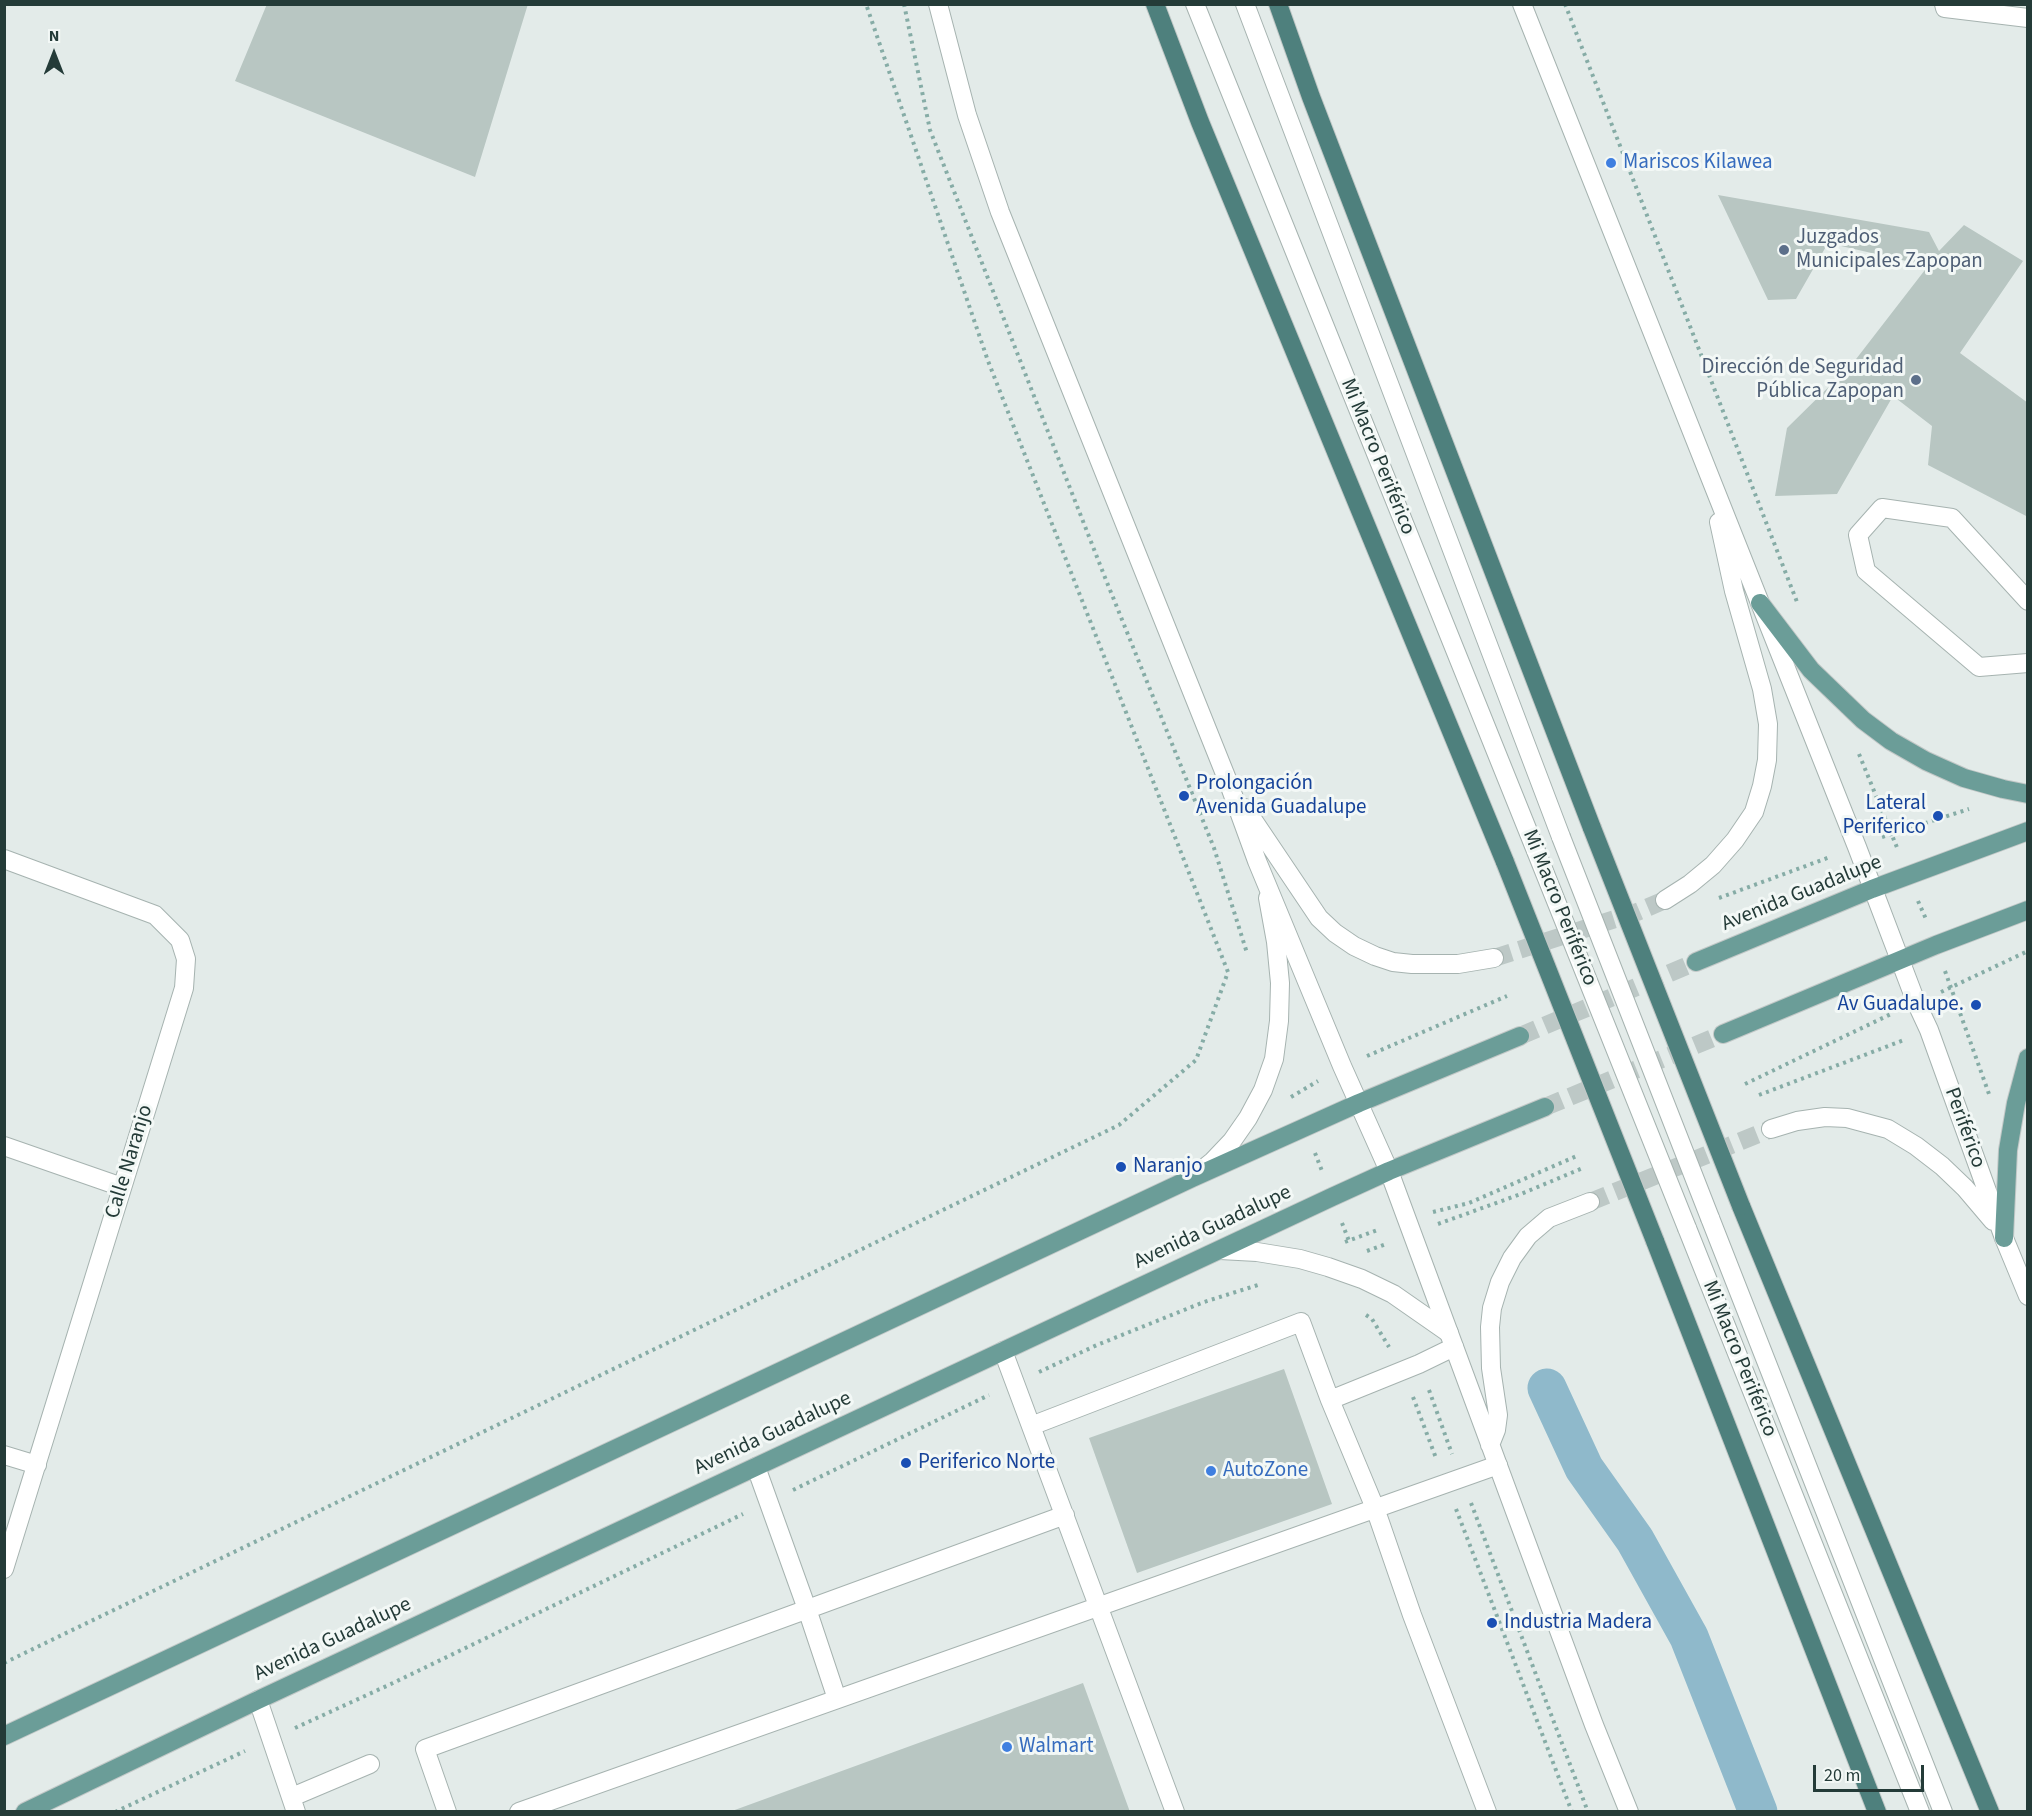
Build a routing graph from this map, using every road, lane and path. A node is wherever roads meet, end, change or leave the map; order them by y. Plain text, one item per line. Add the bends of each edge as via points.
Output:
1 (866, 4) edge
2 (904, 4) edge
3 (938, 4) edge
4 (1155, 4) edge
5 (1195, 4) edge
6 (1245, 4) edge
7 (1278, 4) edge
8 (1522, 4) edge
9 (1565, 4) edge
10 (1944, 6) edge
11 (2028, 18) edge
12 (1714, 491) junction
13 (2028, 601) edge
14 (1760, 603) junction
15 (1798, 604) dead end
16 (2028, 663) edge
17 (1856, 746) dead end
18 (1229, 784) junction
19 (2028, 794) edge
20 (2028, 831) edge
21 (4, 859) edge
22 (1257, 861) junction
23 (1908, 876) junction
24 (1872, 889) junction
25 (1665, 900) tunnel mouth
26 (2028, 910) edge
27 (1936, 945) junction
28 (2028, 951) edge
29 (1494, 958) tunnel mouth
30 (1249, 960) dead end
31 (1901, 960) junction
32 (1696, 962) tunnel mouth
33 (1951, 988) junction
34 (1916, 1002) junction
35 (1964, 1020) junction
36 (1929, 1030) junction
37 (1723, 1034) tunnel mouth
38 (1520, 1036) tunnel mouth
39 (2028, 1058) edge
40 (1290, 1084) dead end
41 (1745, 1084) dead end
42 (1759, 1095) dead end
43 (1990, 1096) dead end
44 (1359, 1103) junction
45 (1545, 1107) tunnel mouth
46 (1305, 1128) junction
47 (1771, 1129) tunnel mouth
48 (4, 1146) edge
49 (1579, 1155) dead end
50 (1389, 1171) junction
51 (1192, 1178) junction
52 (122, 1187) junction
53 (1332, 1197) junction
54 (1590, 1202) tunnel mouth
55 (1406, 1220) junction
56 (2004, 1238) junction
57 (1349, 1241) junction
58 (1220, 1250) junction
59 (1300, 1258) junction
60 (1369, 1283) junction
61 (2028, 1296) edge
62 (1452, 1340) junction
63 (1003, 1352) junction
64 (1330, 1400) junction
65 (1031, 1426) junction
66 (1490, 1445) junction
67 (4, 1455) edge
68 (37, 1465) junction
69 (1498, 1465) junction
70 (756, 1467) junction
71 (1375, 1508) junction
72 (1065, 1515) junction
73 (4, 1569) edge
74 (1098, 1606) junction
75 (807, 1609) junction
76 (4, 1663) edge
77 (837, 1699) junction
78 (258, 1700) junction
79 (4, 1736) edge
80 (370, 1764) dead end
81 (294, 1804) edge
82 (25, 1812) edge
83 (447, 1812) edge
84 (519, 1812) edge
85 (1175, 1812) edge
86 (1487, 1812) edge
87 (1629, 1812) edge
88 (1877, 1812) edge
89 (1920, 1812) edge
90 (1943, 1812) edge
91 (1990, 1812) edge

1 - 76 path via 988,361 1228,972 1196,1060 1119,1125
2 - 30 path via 930,130 1214,848
3 - 18 street via 967,115 1000,212
4 - 88 highway, bridge via 1505,862
5 - 89 street, Mi Macro Periférico, bridge
6 - 90 street, Mi Macro Periférico, bridge via 1561,837
7 - 91 highway, bridge via 1592,828 1741,1206
8 - 12 street
9 - 15 path
10 - 11 street
12 - 14 street, Periférico
12 - 25 street via 1726,562 1762,689 1768,724 1767,760 1754,812 1735,840 1713,865
13 - 16 street via 1952,518 1882,508 1858,535 1866,571 1979,667
14 - 19 main road via 1811,670 1891,741 1964,778
14 - 24 street, Periférico
17 - 23 path
18 - 22 street
18 - 29 street via 1318,918 1354,946 1375,956 1412,964 1458,964
20 - 23 main road, Avenida Guadalupe
21 - 52 street, Calle Naranjo via 155,915 180,940 186,959 184,988
22 - 44 street
22 - 51 street via 1269,901 1280,983 1274,1059 1248,1118 1232,1141
23 - 24 main road, Avenida Guadalupe
23 - 27 path
24 - 31 street, Periférico
24 - 32 main road, Avenida Guadalupe
26 - 27 main road
27 - 31 main road
27 - 33 path
28 - 33 path
31 - 34 street, Periférico
31 - 37 main road
33 - 34 path
33 - 35 path
34 - 36 street, Periférico
34 - 41 path
35 - 36 path
35 - 43 path
36 - 42 path
36 - 56 street, Periférico
38 - 44 main road
39 - 56 main road via 2008,1150
40 - 46 path
44 - 46 main road
44 - 50 street
45 - 50 main road, Avenida Guadalupe
46 - 51 main road
46 - 53 path
47 - 56 street via 1825,1117 1888,1129 1942,1166 1965,1188
48 - 52 street
49 - 55 path via 1469,1203
50 - 53 main road, Avenida Guadalupe
50 - 55 street
51 - 79 main road
52 - 68 street, Calle Naranjo
53 - 57 path
53 - 58 main road, Avenida Guadalupe
54 - 66 street via 1549,1218 1528,1236 1500,1282 1490,1328 1498,1415
55 - 57 path
55 - 62 street
56 - 61 street, Periférico
57 - 59 path
57 - 60 path
58 - 59 street
58 - 63 main road, Avenida Guadalupe
59 - 60 street
60 - 62 street via 1393,1294
62 - 64 street via 1419,1364
62 - 66 street
63 - 65 street
63 - 70 main road, Avenida Guadalupe
64 - 65 street via 1301,1322
64 - 71 street
65 - 72 street
66 - 69 street
67 - 68 street
68 - 73 street, Calle Naranjo
69 - 71 street
69 - 87 street
70 - 75 street
70 - 78 main road, Avenida Guadalupe
71 - 74 street
71 - 86 street
72 - 74 street
72 - 75 street
74 - 77 street
74 - 85 street
75 - 77 street
75 - 83 street via 425,1749
77 - 84 street
78 - 81 street
78 - 82 main road, Avenida Guadalupe
80 - 81 street

